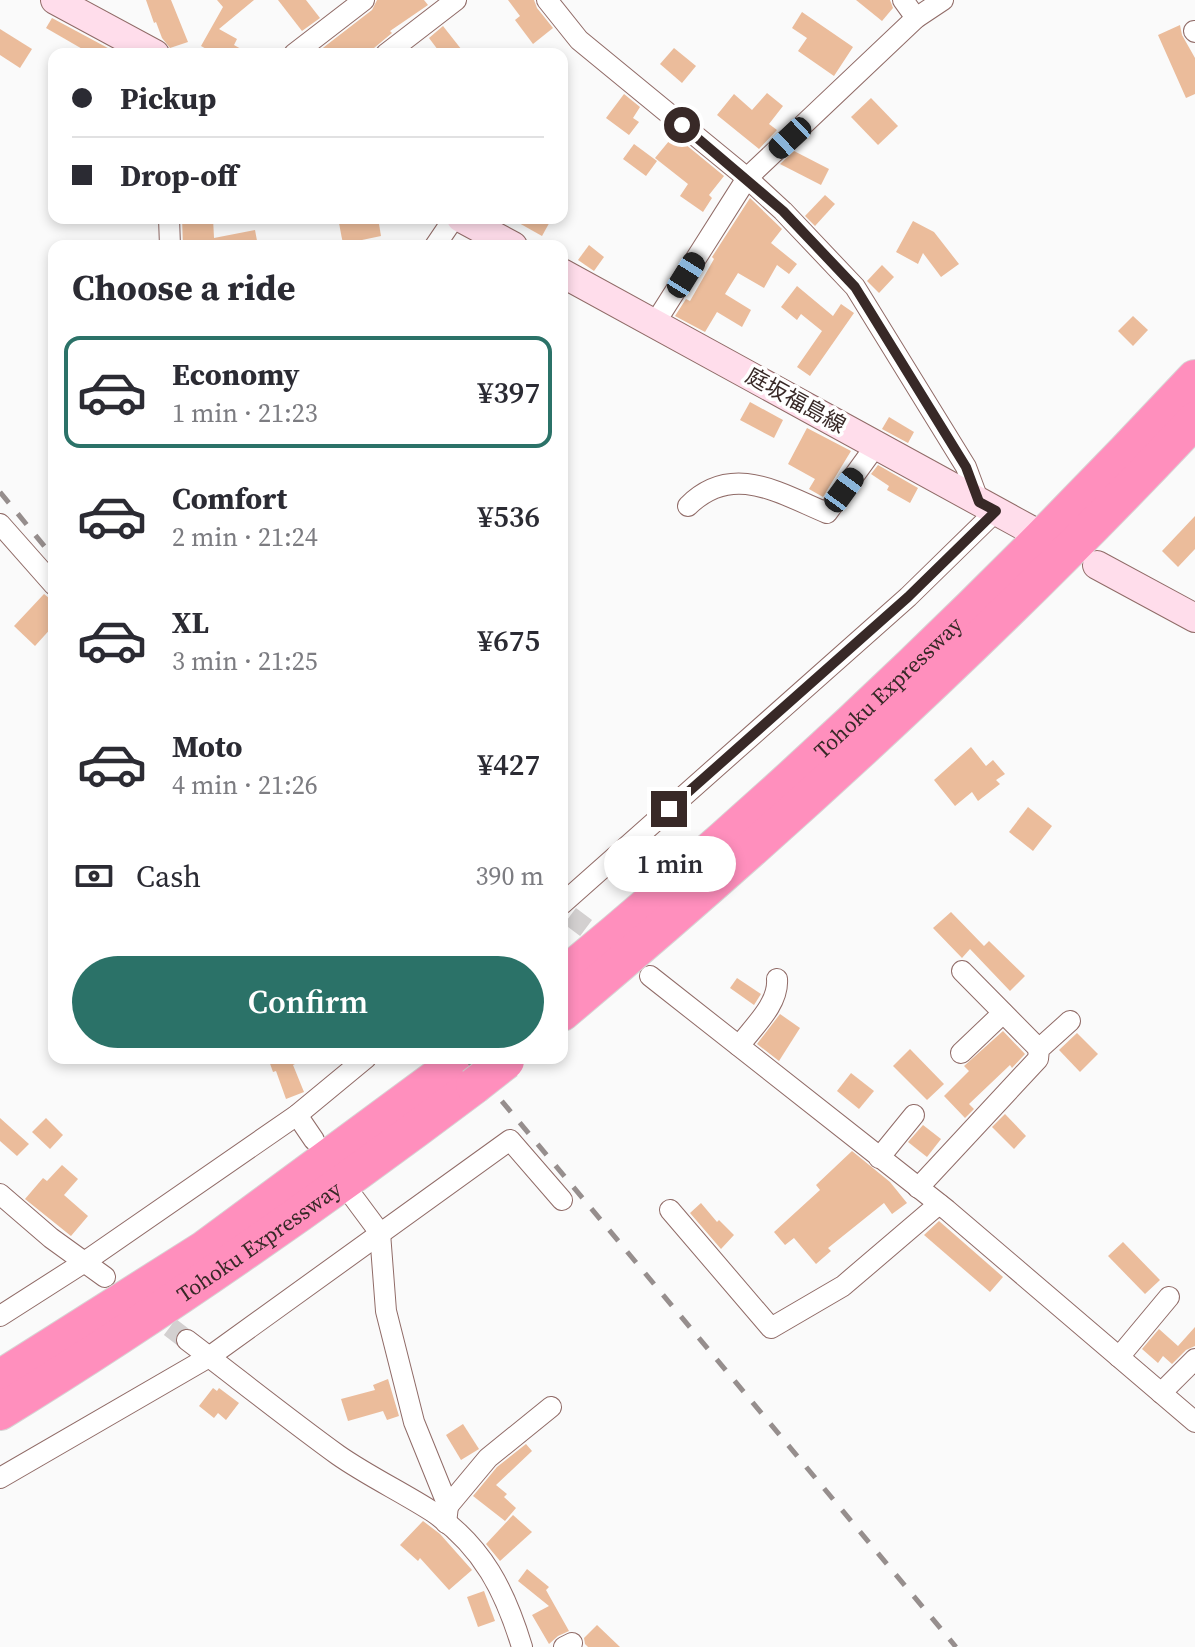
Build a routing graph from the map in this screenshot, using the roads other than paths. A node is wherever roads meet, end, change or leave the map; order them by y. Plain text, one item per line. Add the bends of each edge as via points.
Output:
1 (55, 0) edge
2 (364, 0) edge
3 (456, 0) edge
4 (547, 0) edge
5 (903, 0) edge
6 (943, 0) edge
7 (916, 18) junction
8 (144, 48) edge
9 (302, 48) edge
10 (394, 48) edge
11 (747, 178) junction
12 (472, 224) edge
13 (502, 240) edge
14 (568, 276) edge
15 (655, 323) junction
16 (1195, 378) edge
17 (1195, 420) edge
18 (877, 444) junction
19 (688, 506) dead end
20 (987, 507) junction
21 (0, 524) edge
22 (1029, 529) dead end
23 (1097, 565) dead end
24 (48, 578) edge
25 (1189, 614) edge
26 (1195, 638) edge
27 (568, 907) edge
28 (962, 971) dead end
29 (568, 972) edge
30 (650, 976) dead end
31 (777, 979) dead end
32 (568, 1008) edge
33 (1003, 1013) junction
34 (1070, 1021) dead end
35 (739, 1046) junction
36 (1039, 1049) junction
37 (961, 1053) dead end
38 (354, 1064) edge
39 (486, 1064) edge
40 (464, 1069) edge
41 (297, 1115) junction
42 (914, 1115) dead end
43 (314, 1140) dead end
44 (879, 1158) junction
45 (918, 1188) junction
46 (0, 1194) edge
47 (354, 1198) dead end
48 (562, 1200) dead end
49 (939, 1204) junction
50 (670, 1210) dead end
51 (380, 1233) junction
52 (83, 1263) junction
53 (105, 1277) dead end
54 (1169, 1297) dead end
55 (0, 1316) edge
56 (187, 1340) tunnel mouth
57 (209, 1357) junction
58 (1119, 1357) junction
59 (1195, 1359) edge
60 (0, 1378) edge
61 (1161, 1393) junction
62 (551, 1407) dead end
63 (0, 1412) edge
64 (1195, 1422) edge
65 (0, 1478) edge
66 (447, 1514) junction
67 (522, 1647) edge

1 - 8 main road
2 - 9 street
3 - 10 street
4 - 11 street via 579,40
5 - 7 street
6 - 7 street
7 - 11 street
11 - 15 street
11 - 20 street via 855,287
12 - 13 main road
14 - 15 main road, 庭坂福島線
15 - 18 main road, 庭坂福島線
16 - 29 highway, Tohoku Expressway via 903,672 775,793
17 - 32 highway, Tohoku Expressway via 908,706
18 - 19 street via 827,513 747,482 710,487
18 - 20 main road, 庭坂福島線
20 - 22 main road, 庭坂福島線
20 - 27 street via 908,597
21 - 24 street
23 - 25 main road
25 - 26 street
28 - 33 street
30 - 35 street
31 - 35 street via 772,1002
33 - 36 street
33 - 37 street
34 - 36 street
35 - 44 street
36 - 45 street via 1038,1059
38 - 41 street
39 - 40 highway, Tohoku Expressway, bridge
40 - 60 highway, Tohoku Expressway via 204,1249
40 - 63 highway, Tohoku Expressway via 334,1191
41 - 43 street
41 - 52 street
42 - 44 street
44 - 45 street
45 - 49 street
46 - 52 street
47 - 51 street
48 - 51 street via 510,1140
49 - 50 street via 843,1286 771,1328
49 - 58 street
51 - 57 street
51 - 66 street via 386,1311 400,1374
52 - 53 street
52 - 55 street
54 - 58 street
56 - 57 street
57 - 65 street
57 - 66 street via 339,1455 434,1513
58 - 61 street
59 - 61 street
61 - 64 street
62 - 66 street via 488,1458
66 - 67 street via 489,1567 508,1602

